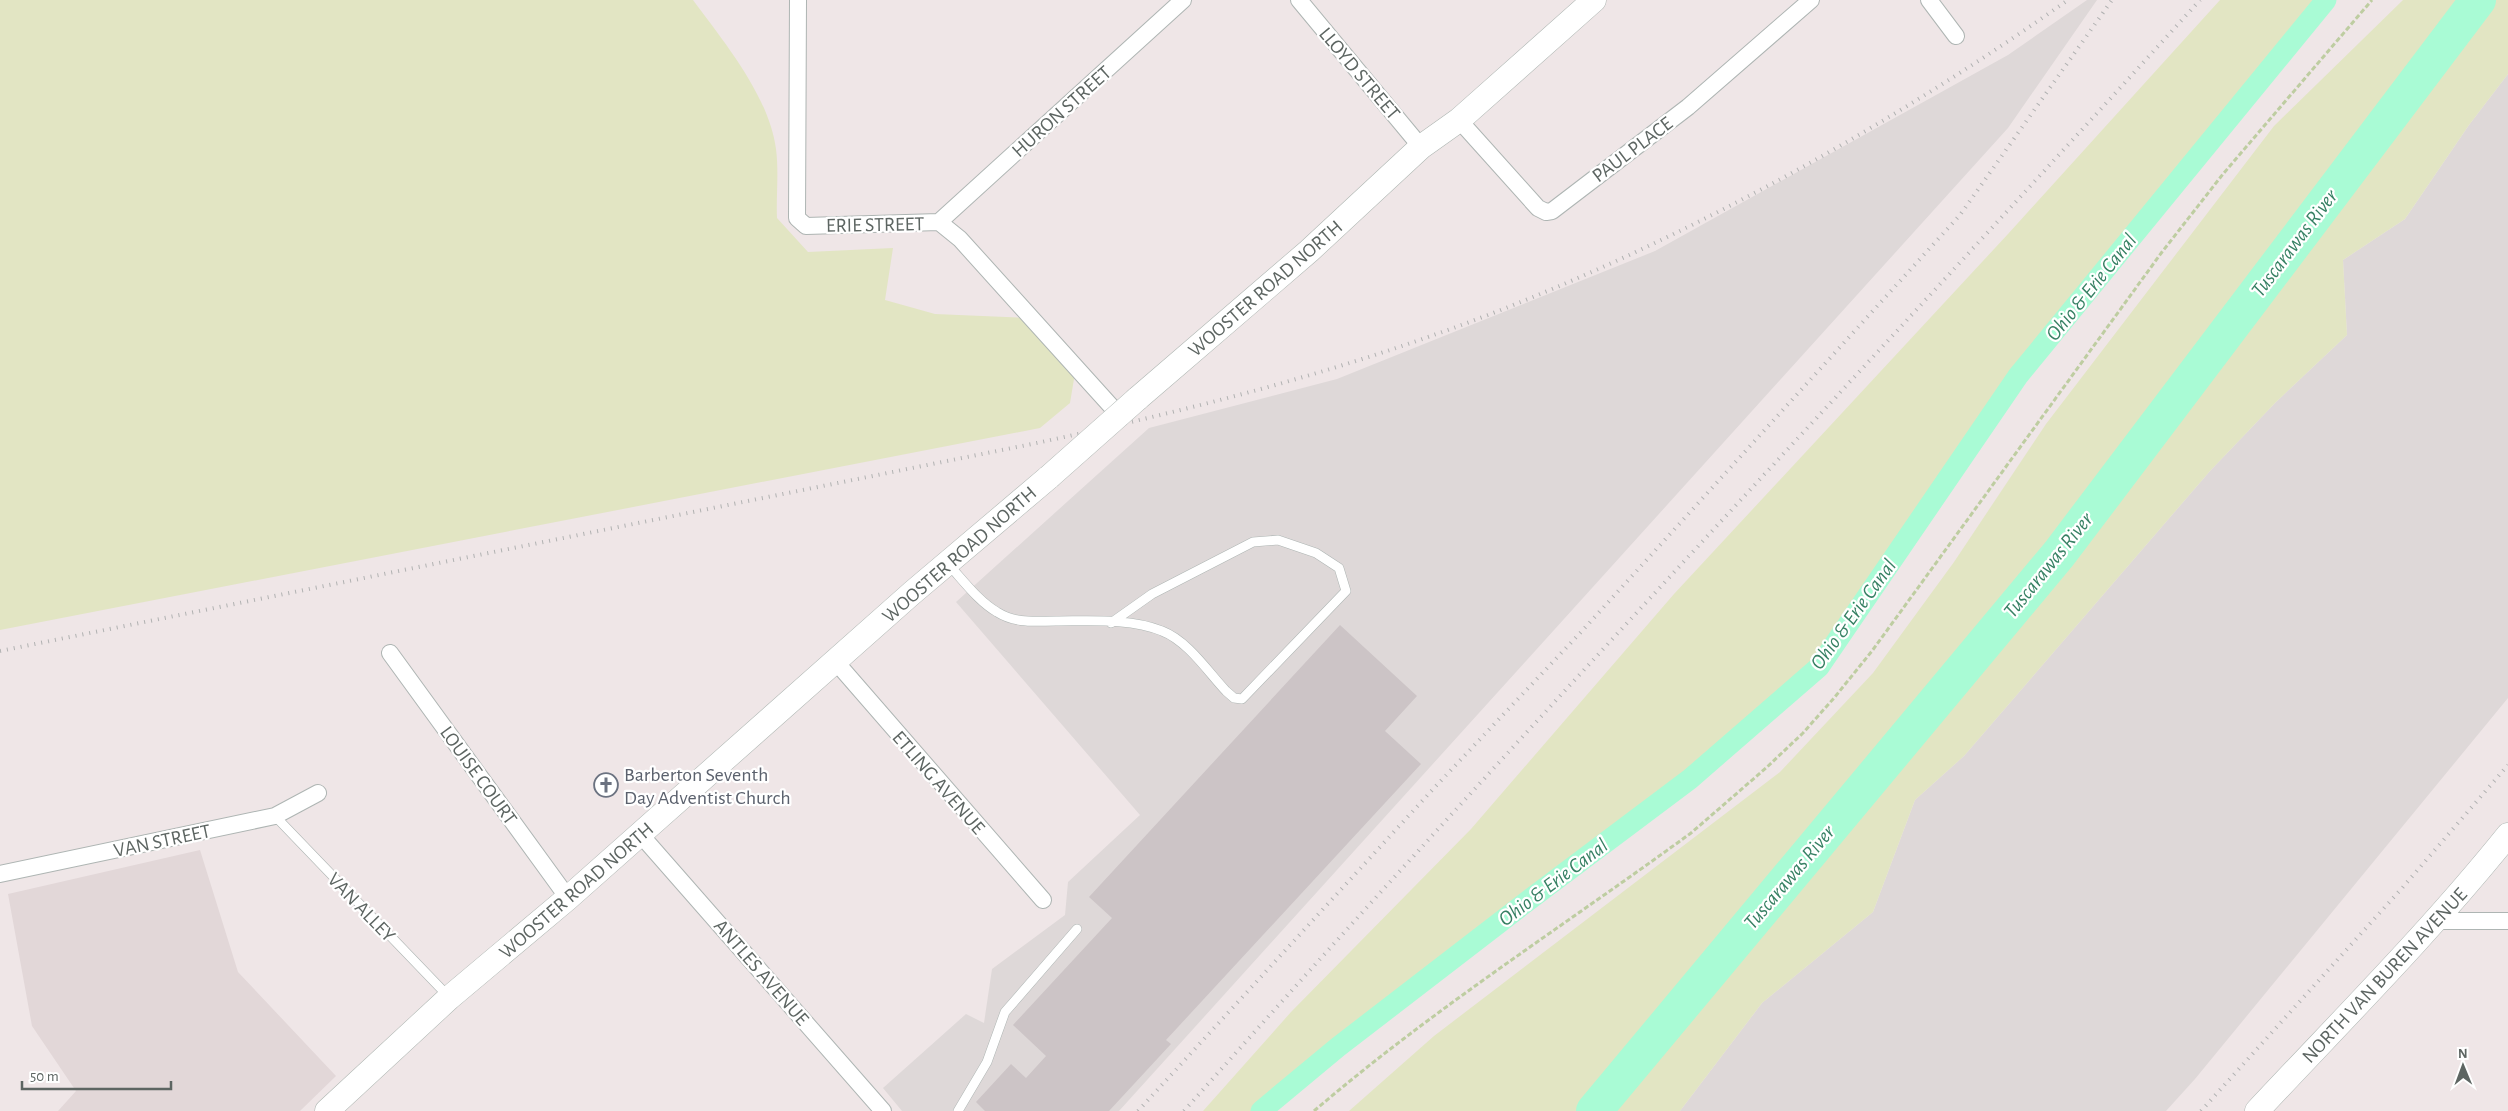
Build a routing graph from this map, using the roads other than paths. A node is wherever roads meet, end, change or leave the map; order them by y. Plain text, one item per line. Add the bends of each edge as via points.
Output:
1 (798, 0) edge
2 (1183, 0) edge
3 (1299, 0) edge
4 (1594, 0) edge
5 (1811, 0) edge
6 (1929, 0) edge
7 (1956, 36) dead end
8 (1458, 120) junction
9 (1421, 147) junction
10 (939, 222) junction
11 (1114, 410) junction
12 (948, 564) junction
13 (1111, 623) junction
14 (390, 653) dead end
15 (836, 662) junction
16 (318, 793) dead end
17 (275, 816) junction
18 (640, 834) junction
19 (2508, 835) edge
20 (0, 874) edge
21 (568, 898) junction
22 (1043, 900) dead end
23 (2434, 921) junction
24 (2508, 921) edge
25 (1077, 929) dead end
26 (449, 998) junction
27 (327, 1111) edge
28 (882, 1111) edge
29 (958, 1111) edge
30 (2257, 1111) edge

1 - 10 street, ERIE STREET via 797,218 806,226
2 - 10 street, HURON STREET
3 - 9 street, LLOYD STREET
4 - 8 main road, WOOSTER ROAD NORTH
5 - 8 street, PAUL PLACE via 1688,107 1552,210 1546,212 1538,208
6 - 7 street
8 - 9 main road, WOOSTER ROAD NORTH
9 - 11 main road, WOOSTER ROAD NORTH, bridge via 1308,251 1137,399
10 - 11 street, ERIE STREET via 960,239
11 - 12 main road, WOOSTER ROAD NORTH, bridge via 1049,477
12 - 13 lane via 996,612 1011,619
12 - 15 main road, WOOSTER ROAD NORTH
13 - 13 lane via 1142,625 1163,631 1178,640 1234,698 1242,699 1346,591 1339,568 1316,553 1278,540 1253,542 1152,594
14 - 21 street, LOUISE COURT
15 - 18 main road, WOOSTER ROAD NORTH
15 - 22 street, ETLING AVENUE
16 - 17 street, VAN STREET
17 - 20 street, VAN STREET
17 - 26 lane, VAN ALLEY
18 - 21 main road, WOOSTER ROAD NORTH
18 - 28 street, ANTLES AVENUE
19 - 23 main road, NORTH VAN BUREN AVENUE
21 - 26 main road, WOOSTER ROAD NORTH
23 - 24 street
23 - 30 main road, NORTH VAN BUREN AVENUE
25 - 29 lane via 1005,1012 987,1062
26 - 27 main road, WOOSTER ROAD NORTH

